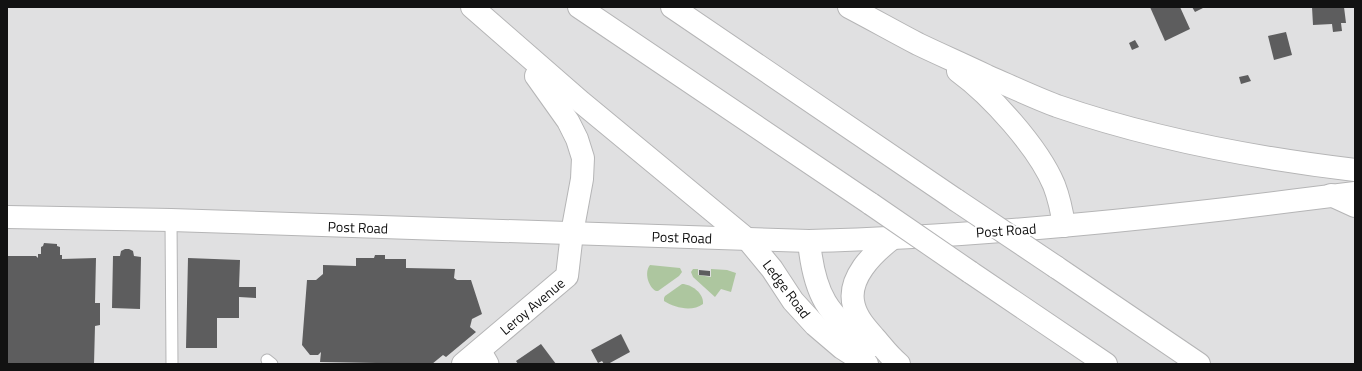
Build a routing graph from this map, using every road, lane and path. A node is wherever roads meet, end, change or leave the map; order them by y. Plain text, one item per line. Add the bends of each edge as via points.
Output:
1 (471, 7) edge
2 (579, 7) edge
3 (672, 7) edge
4 (849, 7) edge
5 (918, 44) junction
6 (1355, 170) edge
7 (1355, 193) edge
8 (1330, 196) junction
9 (1355, 206) edge
10 (7, 217) edge
11 (171, 220) junction
12 (1064, 226) junction
13 (572, 233) junction
14 (893, 238) junction
15 (748, 240) junction
16 (809, 241) junction
17 (484, 357) edge
18 (895, 361) edge
19 (172, 364) edge
20 (463, 364) edge
21 (867, 364) edge
22 (1106, 364) edge
23 (1199, 364) edge

1 - 13 main road, Leroy Avenue via 544,86 577,139 583,158 582,178
1 - 15 main road, Ledge Road
2 - 22 main road, bridge
3 - 23 main road, bridge
4 - 5 main road
5 - 6 main road via 1055,105 1126,127 1237,153
5 - 12 main road via 961,72 981,89 1033,149 1054,185
7 - 8 main road, Post Road
8 - 9 main road
8 - 12 main road, Post Road
10 - 11 main road, Post Road
11 - 13 main road, Post Road
11 - 19 lane
12 - 14 main road, Post Road
13 - 15 main road, Post Road
13 - 17 main road, Leroy Avenue via 567,276
14 - 16 main road, Post Road
14 - 18 main road, Ledge Road via 880,247 861,269 853,296 858,317
15 - 16 main road, Post Road
15 - 21 main road, Ledge Road via 772,269 792,300 815,325 842,348
16 - 18 main road, Ledge Road via 815,280 827,305 853,333
17 - 20 main road, Leroy Avenue

